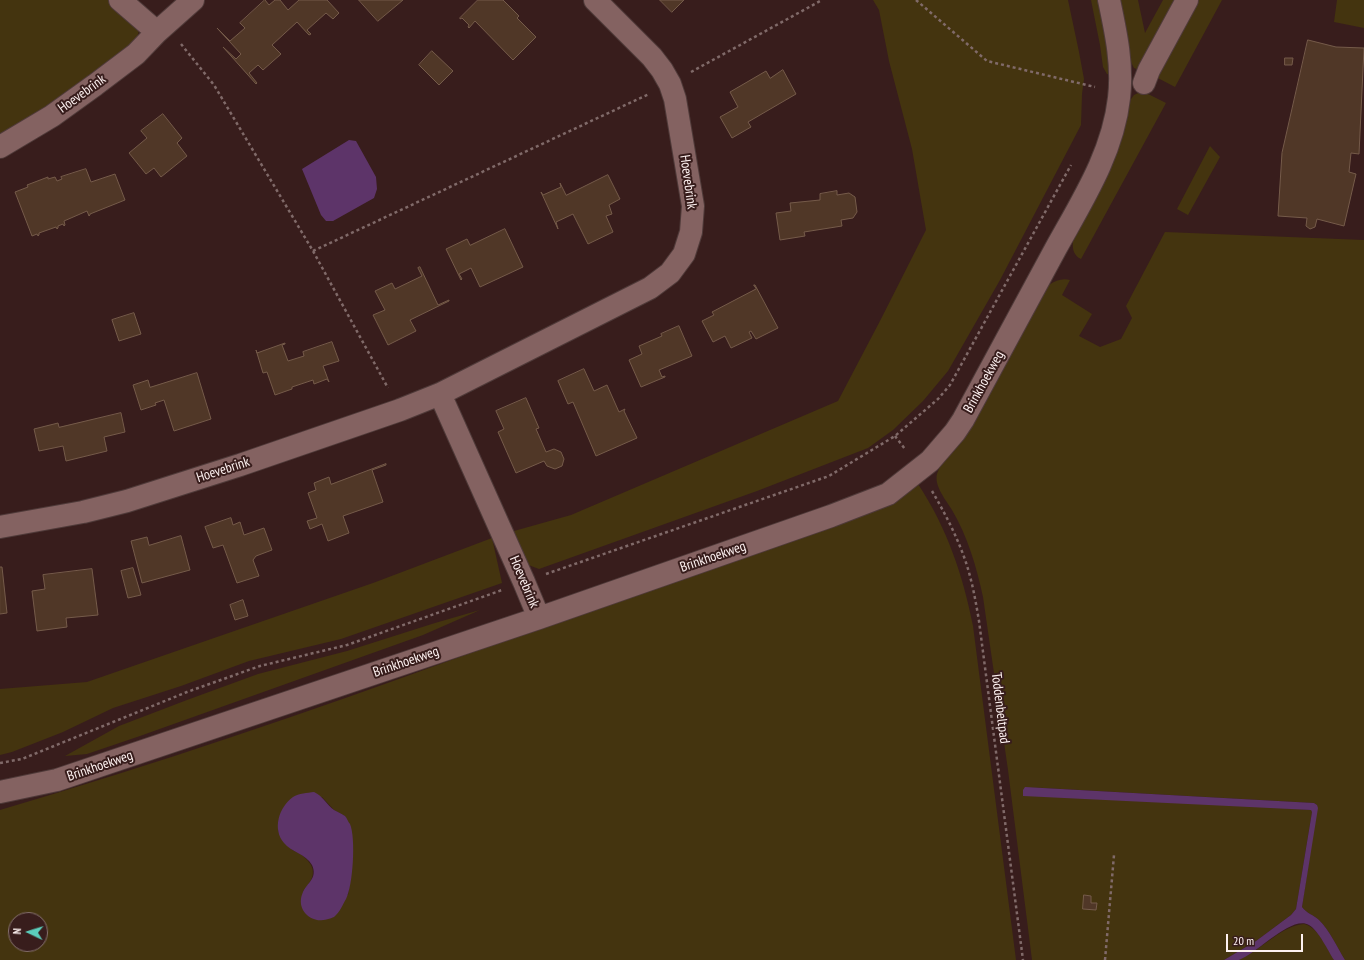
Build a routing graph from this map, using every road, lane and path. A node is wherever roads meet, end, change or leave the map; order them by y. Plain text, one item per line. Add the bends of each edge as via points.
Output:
1 (120, 0) edge
2 (194, 0) edge
3 (595, 0) edge
4 (822, 0) edge
5 (916, 0) edge
6 (1109, 0) edge
7 (1187, 0) edge
8 (161, 29) junction
9 (1144, 83) dead end
10 (670, 84) junction
11 (1095, 94) dead end
12 (0, 147) edge
13 (1072, 164) dead end
14 (313, 251) junction
15 (440, 394) junction
16 (400, 410) junction
17 (920, 470) junction
18 (0, 527) edge
19 (524, 582) junction
20 (539, 618) junction
21 (0, 763) edge
22 (0, 792) edge
23 (1114, 855) dead end
24 (1023, 960) edge
25 (1105, 960) edge

1 - 8 street
2 - 8 street, Hoevebrink
3 - 10 street, Hoevebrink via 652,57
4 - 10 path
5 - 11 path via 987,61 1097,87
6 - 17 street, Brinkhoekweg via 1119,51 1121,81 1116,118 1102,160 963,420 939,451
7 - 9 street
8 - 12 street, Hoevebrink via 136,54 74,101
8 - 14 path via 214,85
10 - 14 path
10 - 15 street, Hoevebrink via 675,99 694,206 691,232 684,254 670,273 650,288
13 - 19 path, Brinkhoekweg via 950,385 938,399 895,436 829,476
14 - 16 path
15 - 16 street, Hoevebrink
15 - 19 street, Hoevebrink
16 - 18 street, Hoevebrink via 127,501 84,512
17 - 20 street, Brinkhoekweg via 888,494
17 - 24 path, Toddenbeltpad via 950,526 974,592
19 - 20 street, Hoevebrink
19 - 21 path, Brinkhoekweg via 347,645 252,669 187,692 22,759
20 - 22 street, Brinkhoekweg via 57,780
23 - 25 path

